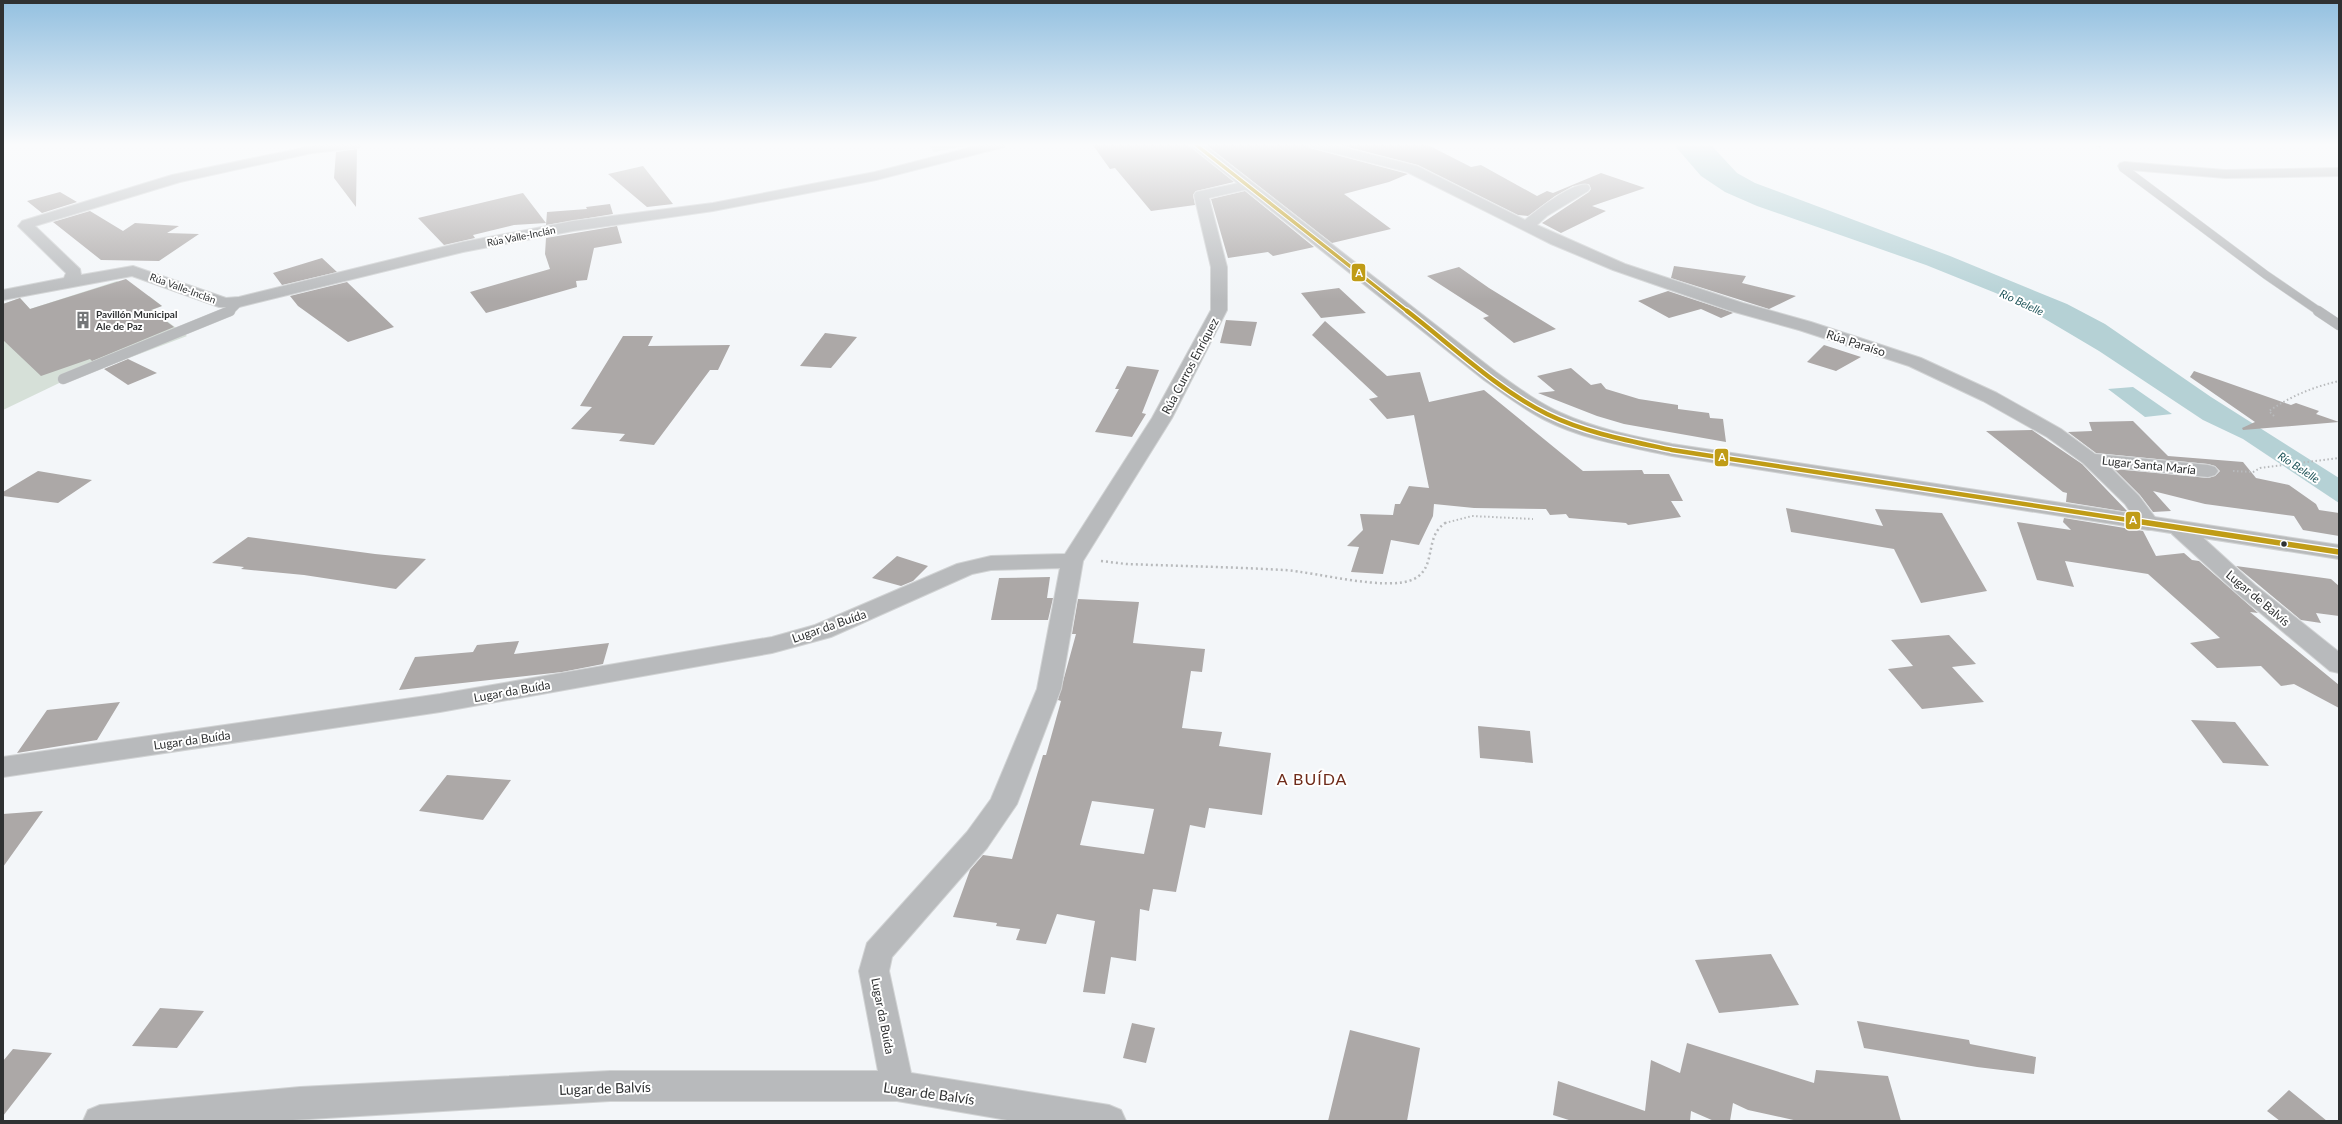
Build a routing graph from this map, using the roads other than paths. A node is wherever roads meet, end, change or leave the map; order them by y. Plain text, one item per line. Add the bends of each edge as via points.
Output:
1 (117, 196) edge
2 (768, 196) edge
3 (1201, 196) edge
4 (1263, 196) edge
5 (1467, 196) edge
6 (1569, 196) edge
7 (2161, 196) edge
8 (1527, 226) junction
9 (72, 281) junction
10 (3, 295) edge
11 (239, 302) junction
12 (2339, 325) edge
13 (63, 379) dead end
14 (2090, 459) junction
15 (2208, 471) dead end
16 (2149, 524) junction
17 (2180, 529) junction
18 (2339, 552) edge
19 (1072, 561) junction
20 (2339, 665) edge
21 (3, 767) edge
22 (897, 1086) junction
23 (100, 1121) edge
24 (1109, 1121) edge

1 - 9 street via 27,224 26,226 74,272
2 - 11 street, Rúa Valle-Inclán via 713,207 573,226 463,247
3 - 19 street, Rúa Curros Enríquez via 1219,267 1219,310 1162,418
4 - 16 main road via 1490,376 1539,410 1565,422 1672,450
5 - 8 street, Rúa Paraíso
6 - 8 street via 1542,213
7 - 12 lane
8 - 14 street, Rúa Paraíso via 1619,267 1737,307 1915,362 1990,397 2054,433
9 - 10 street, Rúa Valle-Inclán
9 - 11 street, Rúa Valle-Inclán via 132,271 225,303
11 - 13 lane via 228,313
14 - 15 street, Lugar Santa María
14 - 16 street, Rúa Paraíso via 2132,500
16 - 17 main road
17 - 18 main road
17 - 20 street, Lugar de Balvís via 2247,590
19 - 21 street, Lugar da Buída via 991,563 965,569 844,622 772,645 440,703
19 - 22 street, Lugar da Buída via 1049,689 1003,804 977,840 878,952 874,971
22 - 23 street, Lugar de Balvís via 610,1086 300,1103
22 - 24 street, Lugar de Balvís

